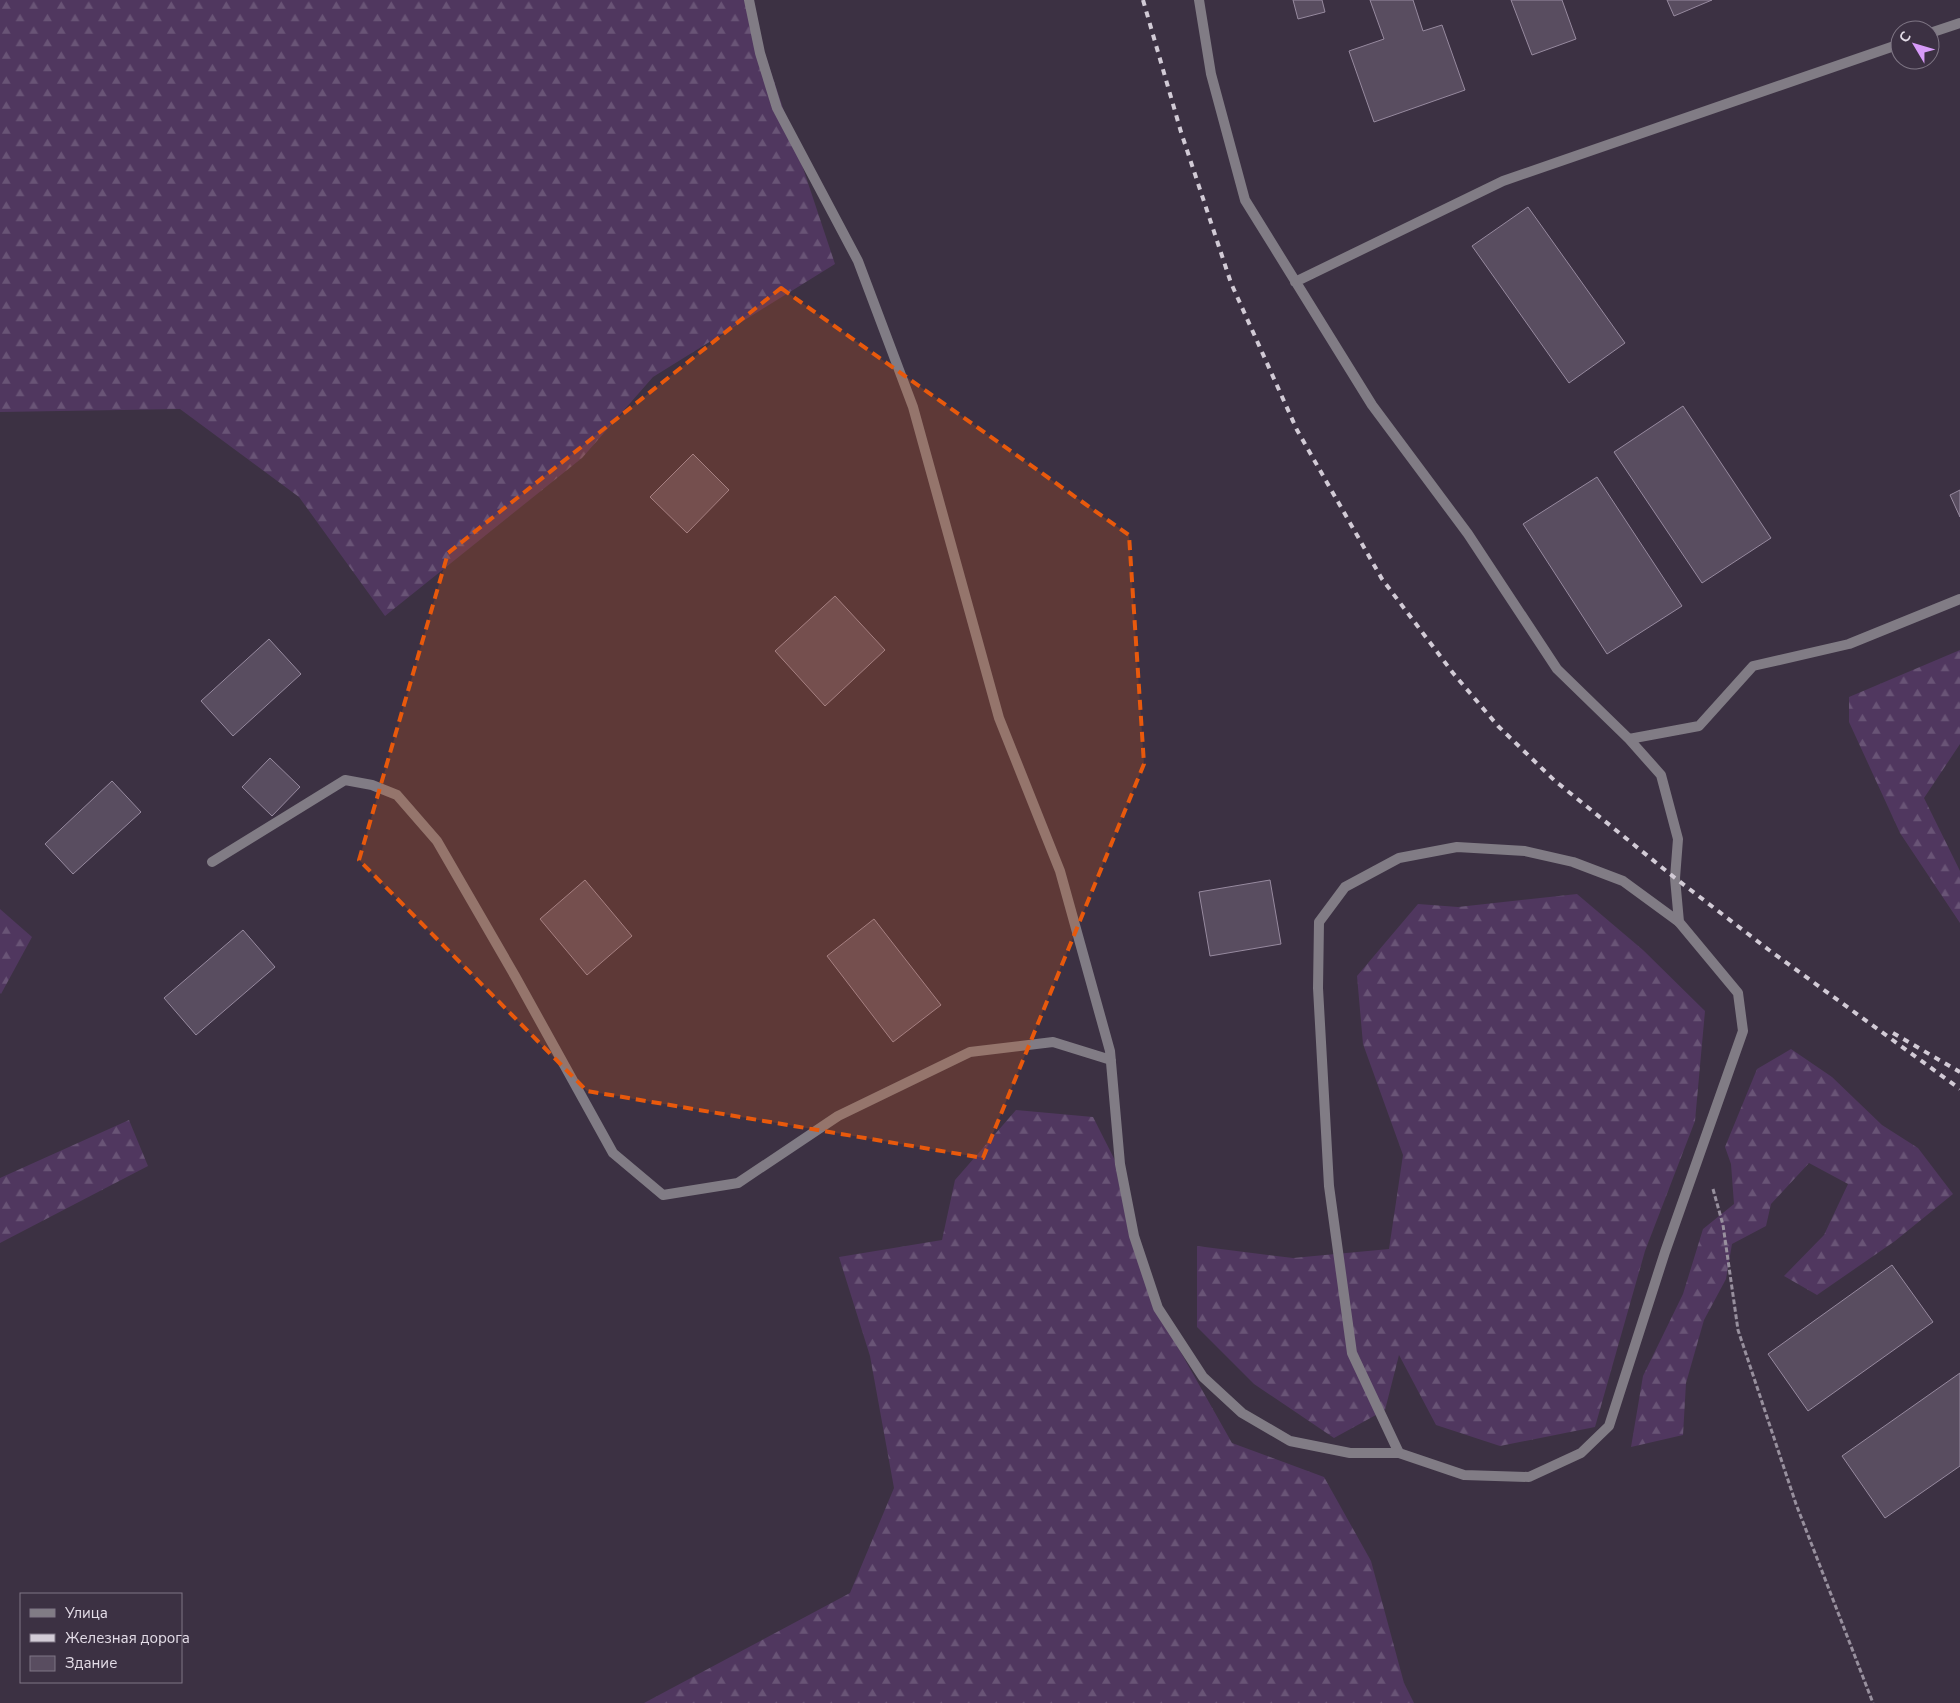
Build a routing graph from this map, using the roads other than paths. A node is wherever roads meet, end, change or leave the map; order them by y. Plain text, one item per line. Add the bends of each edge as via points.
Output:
1 (749, 0) edge
2 (1199, 0) edge
3 (1960, 23) edge
4 (1940, 30) edge
5 (1890, 47) edge
6 (1295, 282) junction
7 (1960, 599) edge
8 (1629, 739) junction
9 (212, 862) dead end
10 (1679, 922) junction
11 (1111, 1060) junction
12 (1399, 1453) junction

1 - 11 street via 777,108 858,260 913,407 999,718 1060,871
2 - 6 street via 1212,74 1245,200
3 - 4 street
5 - 6 street via 1503,181
6 - 8 street via 1372,405 1468,534 1557,669
7 - 8 street via 1849,644 1753,666 1698,726
8 - 10 street via 1661,775 1678,839 1675,878
9 - 11 street via 345,780 397,795 436,841 613,1153 663,1194 738,1183 838,1116 970,1052 1054,1042
10 - 12 street via 1738,993 1743,1031 1665,1252 1609,1426 1580,1453 1529,1477 1464,1475
10 - 12 street via 1623,882 1573,862 1525,851 1457,847 1399,858 1345,887 1319,922 1318,988 1329,1186 1352,1353
11 - 12 street via 1120,1164 1134,1236 1158,1308 1203,1377 1242,1413 1290,1441 1350,1453

